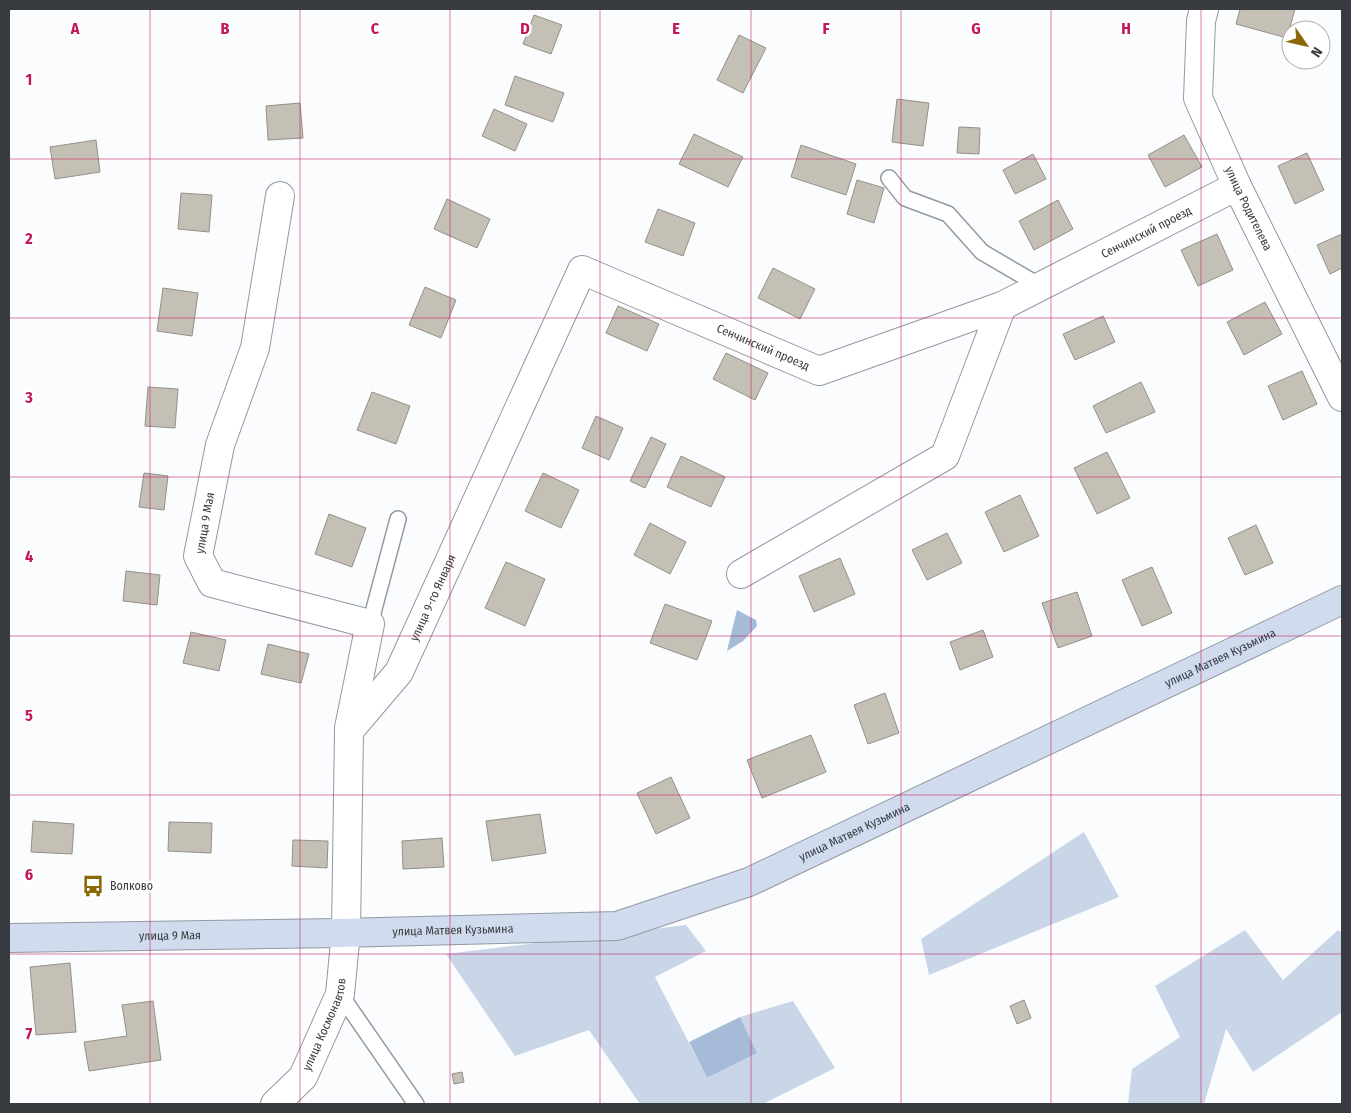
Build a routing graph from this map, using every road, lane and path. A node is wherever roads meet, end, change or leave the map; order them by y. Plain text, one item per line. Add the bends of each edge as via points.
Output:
1 (1204, 9) edge
2 (889, 178) dead end
3 (1237, 186) junction
4 (280, 196) dead end
5 (582, 270) joint
6 (1040, 286) junction
7 (1002, 306) junction
8 (1340, 386) edge
9 (398, 519) dead end
10 (741, 574) dead end
11 (1342, 600) edge
12 (370, 624) junction
13 (349, 731) junction
14 (339, 932) junction
15 (9, 938) edge
16 (340, 994) junction
17 (275, 1104) edge
18 (416, 1104) edge

1 - 3 street, улица Родителева via 1198,98
2 - 6 lane via 905,198 948,214 982,252
3 - 6 street, Сенчинский проезд
3 - 8 street, улица Родителева
4 - 12 street, улица 9 Мая via 255,348 220,444 198,556 212,583
5 - 7 street, Сенчинский проезд via 819,372
5 - 13 street, улица 9-го Января via 399,672
6 - 7 street, Сенчинский проезд
7 - 10 street via 945,456
9 - 12 lane
11 - 14 main road, улица Матвея Кузьмина via 749,882 627,923 617,926
12 - 13 street
13 - 14 street
14 - 15 main road, улица 9 Мая
14 - 16 street, улица Космонавтов
16 - 17 street, улица Космонавтов via 303,1077
16 - 18 lane

